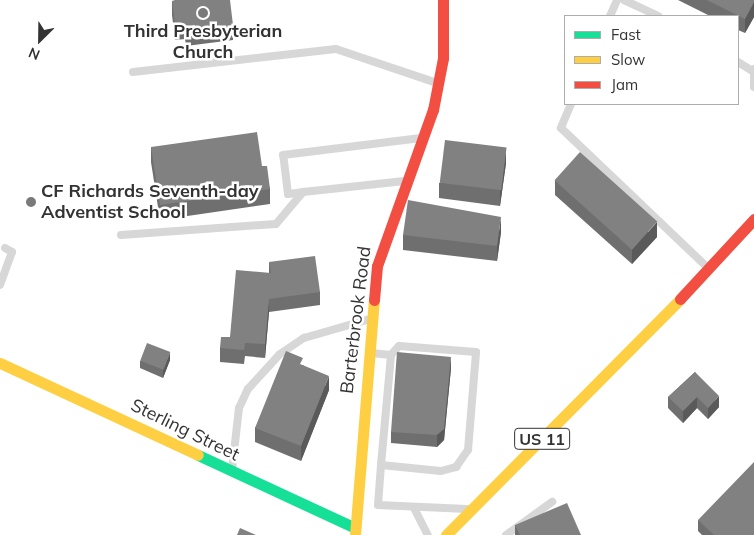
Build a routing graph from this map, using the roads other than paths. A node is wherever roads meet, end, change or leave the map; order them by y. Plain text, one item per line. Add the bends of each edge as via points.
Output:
1 (443, 0) edge
2 (617, 0) edge
3 (624, 0) edge
4 (610, 15) edge
5 (656, 15) edge
6 (739, 63) edge
7 (753, 71) edge
8 (133, 72) dead end
9 (438, 84) junction
10 (754, 87) edge
11 (571, 105) edge
12 (421, 138) junction
13 (404, 181) junction
14 (303, 192) junction
15 (754, 219) edge
16 (121, 235) dead end
17 (5, 248) dead end
18 (708, 268) junction
19 (0, 285) edge
20 (370, 319) junction
21 (367, 352) junction
22 (391, 355) junction
23 (0, 363) edge
24 (381, 466) junction
25 (232, 472) junction
26 (552, 502) dead end
27 (414, 508) junction
28 (468, 509) junction
29 (355, 531) edge
30 (428, 535) edge
31 (446, 535) edge
32 (506, 535) edge

1 - 9 street, Barterbrook Road via 444,40
2 - 4 lane
3 - 5 lane
6 - 7 lane
7 - 10 lane
8 - 9 lane via 336,49
9 - 12 street, Barterbrook Road
11 - 18 lane via 561,128
12 - 13 street, Barterbrook Road
12 - 14 lane via 283,155 288,194
13 - 14 lane
13 - 20 street, Barterbrook Road via 382,244
14 - 16 lane via 276,224
15 - 18 street, US 11
17 - 19 lane via 12,252
18 - 28 street, US 11 via 638,344
20 - 21 street, Barterbrook Road
20 - 25 lane via 304,338 280,354 248,389 239,408
21 - 22 lane
21 - 29 street, Barterbrook Road
22 - 24 lane
22 - 24 lane via 432,358 444,350 476,352 468,450 456,466 441,471
23 - 25 street, Sterling Street
24 - 27 lane via 378,505
25 - 29 street, Sterling Street
26 - 32 lane
27 - 28 lane
27 - 30 lane
28 - 31 street, US 11

